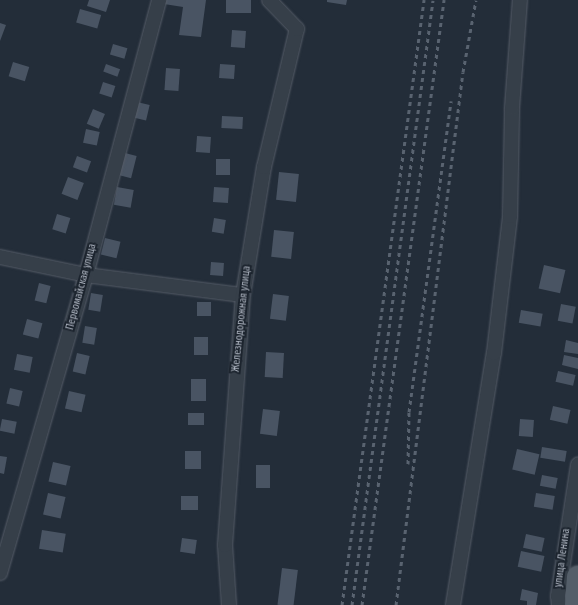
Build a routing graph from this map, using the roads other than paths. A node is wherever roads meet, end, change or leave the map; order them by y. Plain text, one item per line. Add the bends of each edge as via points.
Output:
1 (159, 0) edge
2 (269, 0) edge
3 (520, 0) edge
4 (0, 257) edge
5 (86, 275) junction
6 (126, 276) dead end
7 (243, 295) junction
8 (578, 465) edge
9 (0, 573) edge
10 (578, 577) edge
11 (229, 605) edge
12 (453, 605) edge
13 (559, 605) edge
14 (576, 605) edge

1 - 5 street, Первомайская улица
2 - 7 street, Железнодорожная улица via 297,29 264,167
3 - 12 street via 512,108 510,216 494,353
4 - 5 street
5 - 6 street via 102,273
5 - 7 street
5 - 9 street, Первомайская улица
7 - 11 street, Железнодорожная улица via 225,545
8 - 13 street, улица Ленина via 558,596
10 - 14 main road, улица Ленина

